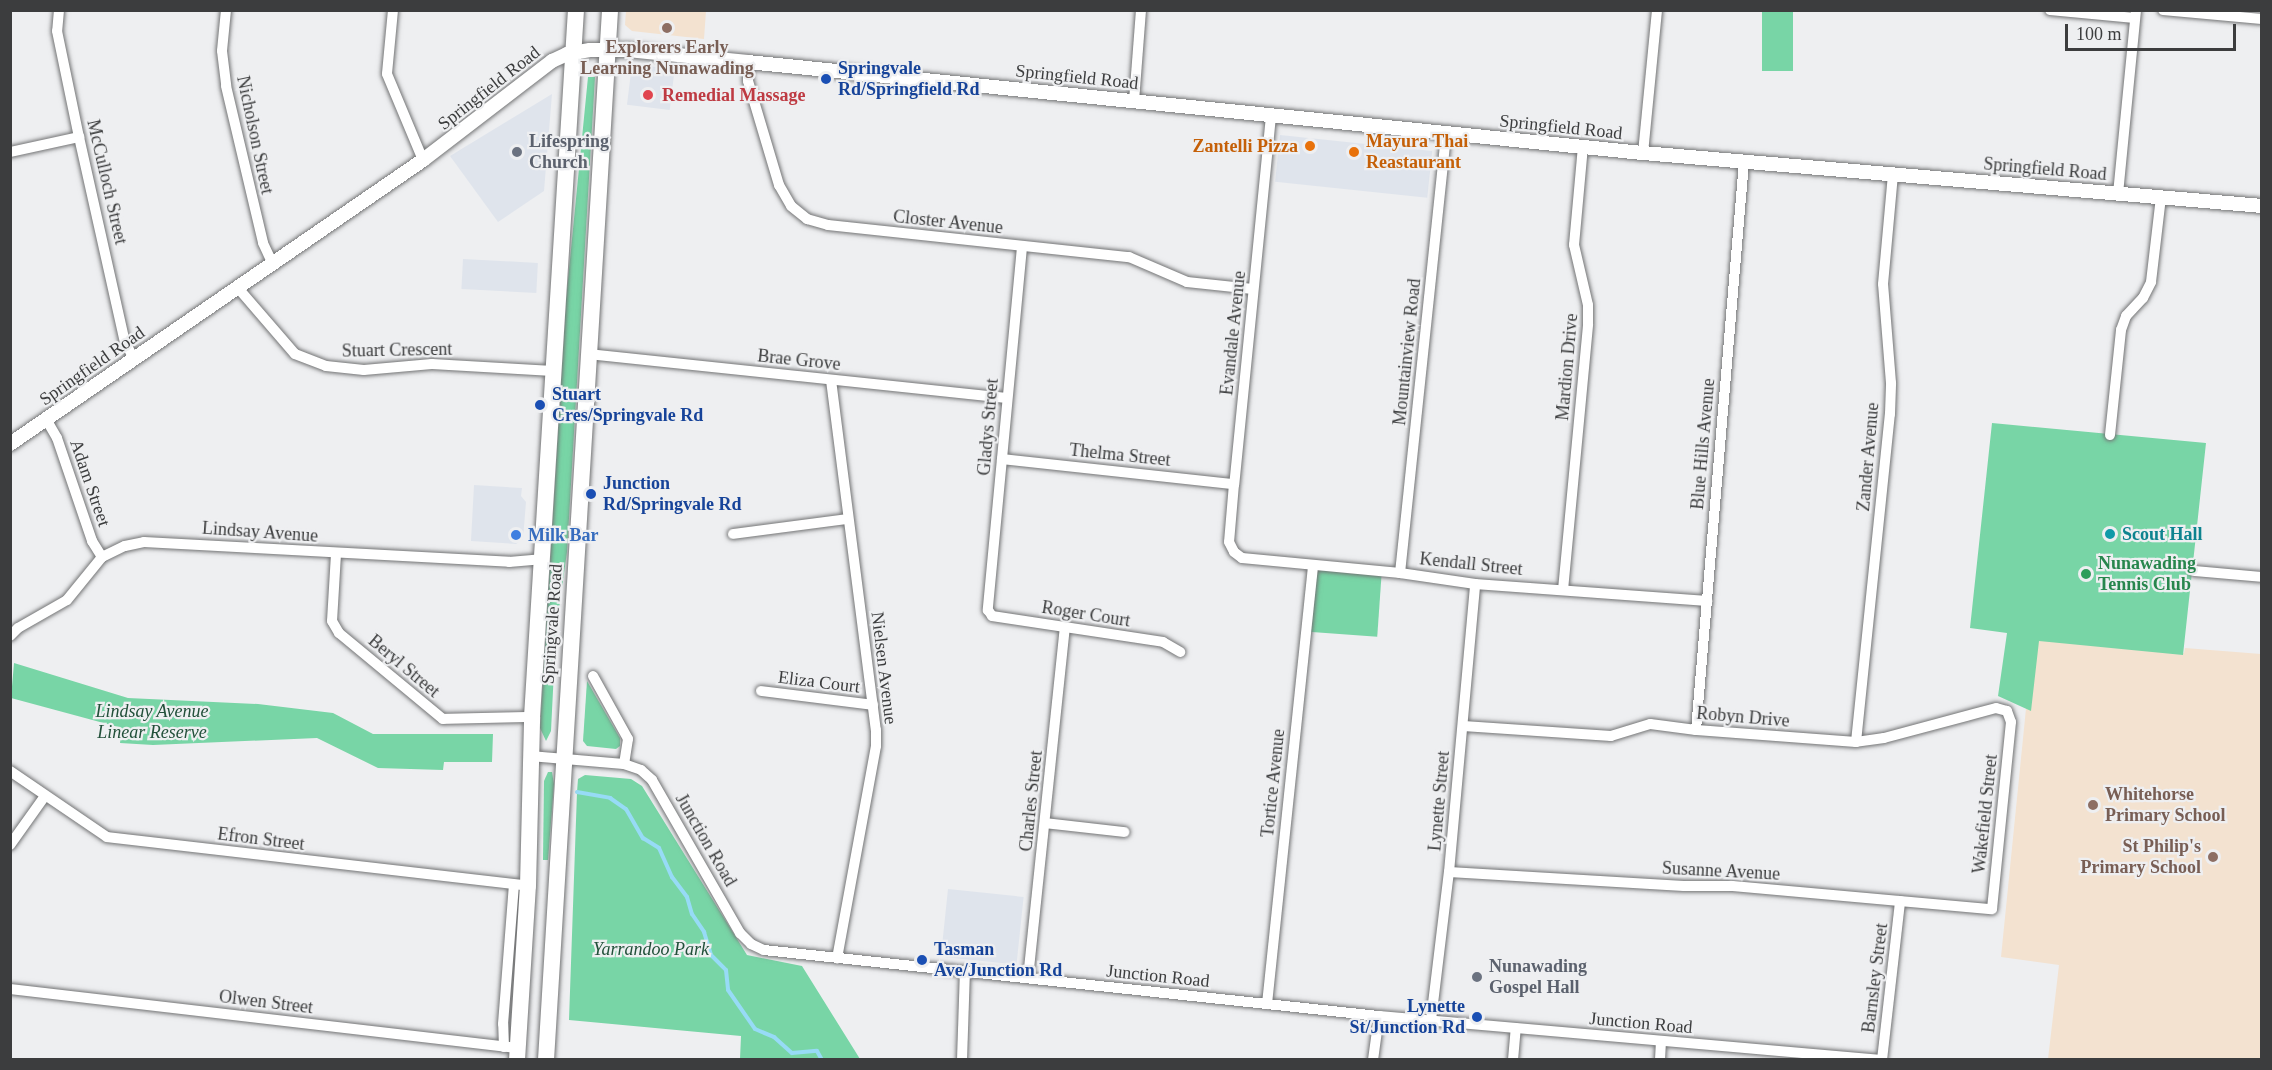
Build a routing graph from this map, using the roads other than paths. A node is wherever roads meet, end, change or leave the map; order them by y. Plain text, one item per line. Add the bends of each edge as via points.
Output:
1 (59, 10) edge
2 (226, 10) edge
3 (393, 10) edge
4 (576, 10) edge
5 (610, 10) edge
6 (1141, 10) edge
7 (1657, 10) edge
8 (2050, 10) edge
9 (2163, 10) edge
10 (2135, 14) edge
11 (2262, 19) edge
12 (607, 49) junction
13 (573, 53) junction
14 (748, 62) junction
15 (1134, 101) junction
16 (1271, 116) junction
17 (1446, 134) junction
18 (79, 137) junction
19 (1583, 147) junction
20 (10, 152) edge
21 (1643, 153) junction
22 (423, 160) junction
23 (1744, 162) junction
24 (1893, 174) junction
25 (2118, 194) junction
26 (2161, 197) junction
27 (2262, 206) edge
28 (1022, 247) junction
29 (273, 264) junction
30 (238, 288) junction
31 (1253, 289) junction
32 (588, 354) junction
33 (134, 360) junction
34 (553, 370) junction
35 (831, 380) junction
36 (1007, 398) junction
37 (46, 419) junction
38 (2110, 435) dead end
39 (10, 444) edge
40 (1002, 459) junction
41 (1234, 484) junction
42 (847, 519) junction
43 (734, 534) dead end
44 (1233, 552) joint
45 (336, 554) junction
46 (102, 557) junction
47 (541, 559) junction
48 (1312, 566) junction
49 (2194, 571) dead end
50 (1400, 573) junction
51 (2261, 574) edge
52 (1476, 584) junction
53 (1563, 590) junction
54 (1707, 602) junction
55 (988, 610) joint
56 (1065, 628) junction
57 (10, 636) edge
58 (1180, 652) dead end
59 (593, 676) dead end
60 (761, 692) dead end
61 (873, 705) junction
62 (532, 717) junction
63 (2011, 722) joint
64 (1463, 726) junction
65 (1696, 730) junction
66 (1856, 742) junction
67 (530, 756) junction
68 (563, 758) junction
69 (624, 764) junction
70 (10, 771) edge
71 (45, 796) junction
72 (1045, 823) junction
73 (1124, 832) dead end
74 (10, 845) edge
75 (1449, 872) junction
76 (521, 886) junction
77 (1900, 901) junction
78 (1992, 909) joint
79 (837, 958) junction
80 (965, 971) junction
81 (1028, 978) junction
82 (10, 989) edge
83 (1266, 1004) junction
84 (1379, 1016) junction
85 (1431, 1020) junction
86 (1516, 1028) junction
87 (1661, 1041) junction
88 (513, 1051) edge
89 (546, 1059) edge
90 (962, 1059) edge
91 (1373, 1059) edge
92 (1513, 1059) edge
93 (1660, 1059) edge
94 (1882, 1059) edge

1 - 18 street, McCulloch Street via 57,31
2 - 29 street, Nicholson Street via 222,51 226,86 262,243
3 - 22 street via 387,74
4 - 13 highway, Springvale Road
5 - 12 highway, Springvale Road
6 - 15 street
7 - 21 street
8 - 10 street
9 - 11 street
10 - 25 street
12 - 13 main road, Springfield Road
12 - 14 main road, Springfield Road
12 - 32 highway, Springvale Road
13 - 22 main road, Springfield Road via 552,61 528,78
13 - 34 highway, Springvale Road
14 - 15 main road, Springfield Road
14 - 28 street, Closter Avenue via 748,81 779,185 791,206 807,219 828,225
15 - 16 main road, Springfield Road
16 - 17 main road, Springfield Road
16 - 31 street, Evandale Avenue
17 - 19 main road, Springfield Road
17 - 50 street, Mountainview Road
18 - 20 street
18 - 33 street, McCulloch Street via 125,342
19 - 21 main road, Springfield Road
19 - 53 street, Mardion Drive via 1574,245 1588,305 1588,324
21 - 23 main road, Springfield Road
22 - 29 main road, Springfield Road
23 - 24 main road, Springfield Road
23 - 54 street, Blue Hills Avenue
24 - 25 main road, Springfield Road
24 - 66 street, Zander Avenue via 1883,284 1890,414
25 - 26 main road, Springfield Road
26 - 27 main road, Springfield Road
26 - 38 street via 2151,282 2143,298 2126,316 2121,330
28 - 31 street, Closter Avenue via 1129,257 1186,282
28 - 36 street, Gladys Street
29 - 30 main road, Springfield Road
30 - 33 main road, Springfield Road
30 - 34 street, Stuart Crescent via 296,354 326,366 364,370 432,364
31 - 41 street, Evandale Avenue
32 - 35 street, Brae Grove
32 - 68 highway, Springvale Road
33 - 37 main road, Springfield Road
34 - 47 highway, Springvale Road
35 - 36 street, Brae Grove
35 - 42 street, Nielsen Avenue
36 - 40 street, Gladys Street
37 - 39 main road, Springfield Road
37 - 46 street, Adam Street via 57,438 92,541
40 - 41 street, Thelma Street
40 - 55 street, Gladys Street
41 - 44 street, Evandale Avenue via 1229,542
42 - 43 street
42 - 61 street, Nielsen Avenue
44 - 48 street, Kendall Street via 1242,558
45 - 46 street, Lindsay Avenue via 144,542
45 - 47 street, Lindsay Avenue
45 - 62 street, Beryl Street via 332,621 339,633 443,719
46 - 57 street, Lindsay Avenue via 66,600
47 - 62 highway, Springvale Road
48 - 50 street, Kendall Street
48 - 83 street, Tortice Avenue
49 - 51 street
50 - 52 street, Kendall Street
52 - 53 street, Kendall Street
52 - 64 street, Lynette Street
53 - 54 street, Kendall Street
54 - 65 street, Blue Hills Avenue
55 - 56 street, Roger Court via 992,616
56 - 58 street, Roger Court via 1163,642
56 - 72 street, Charles Street
59 - 69 street via 628,739
60 - 61 street, Eliza Court
61 - 79 street, Nielsen Avenue via 876,746
62 - 67 highway, Springvale Road
63 - 66 street, Robyn Drive via 2007,711 1996,708
63 - 78 street, Wakefield Street
64 - 65 street, Robyn Drive via 1611,736 1650,724
64 - 75 street, Lynette Street
65 - 66 street, Robyn Drive
67 - 68 street, Junction Road
67 - 76 highway, Springvale Road
68 - 69 street, Junction Road
68 - 89 highway, Springvale Road
69 - 79 street, Junction Road via 641,770 652,780 740,933 751,944 764,950
70 - 71 street, Efron Street
71 - 74 street
71 - 76 street, Efron Street via 98,832 120,839
72 - 73 street
72 - 81 street, Charles Street
75 - 77 street, Susanne Avenue via 1732,886
75 - 85 street, Lynette Street
76 - 88 highway, Springvale Road
77 - 78 street, Susanne Avenue
77 - 94 street, Barnsley Street
79 - 80 street, Junction Road
80 - 81 street, Junction Road
80 - 90 street
81 - 83 street, Junction Road
82 - 88 street, Olwen Street
83 - 84 street, Junction Road
84 - 85 street, Junction Road
84 - 91 street
85 - 86 street, Junction Road
86 - 87 street, Junction Road
86 - 92 street
87 - 93 street
87 - 94 street, Junction Road

